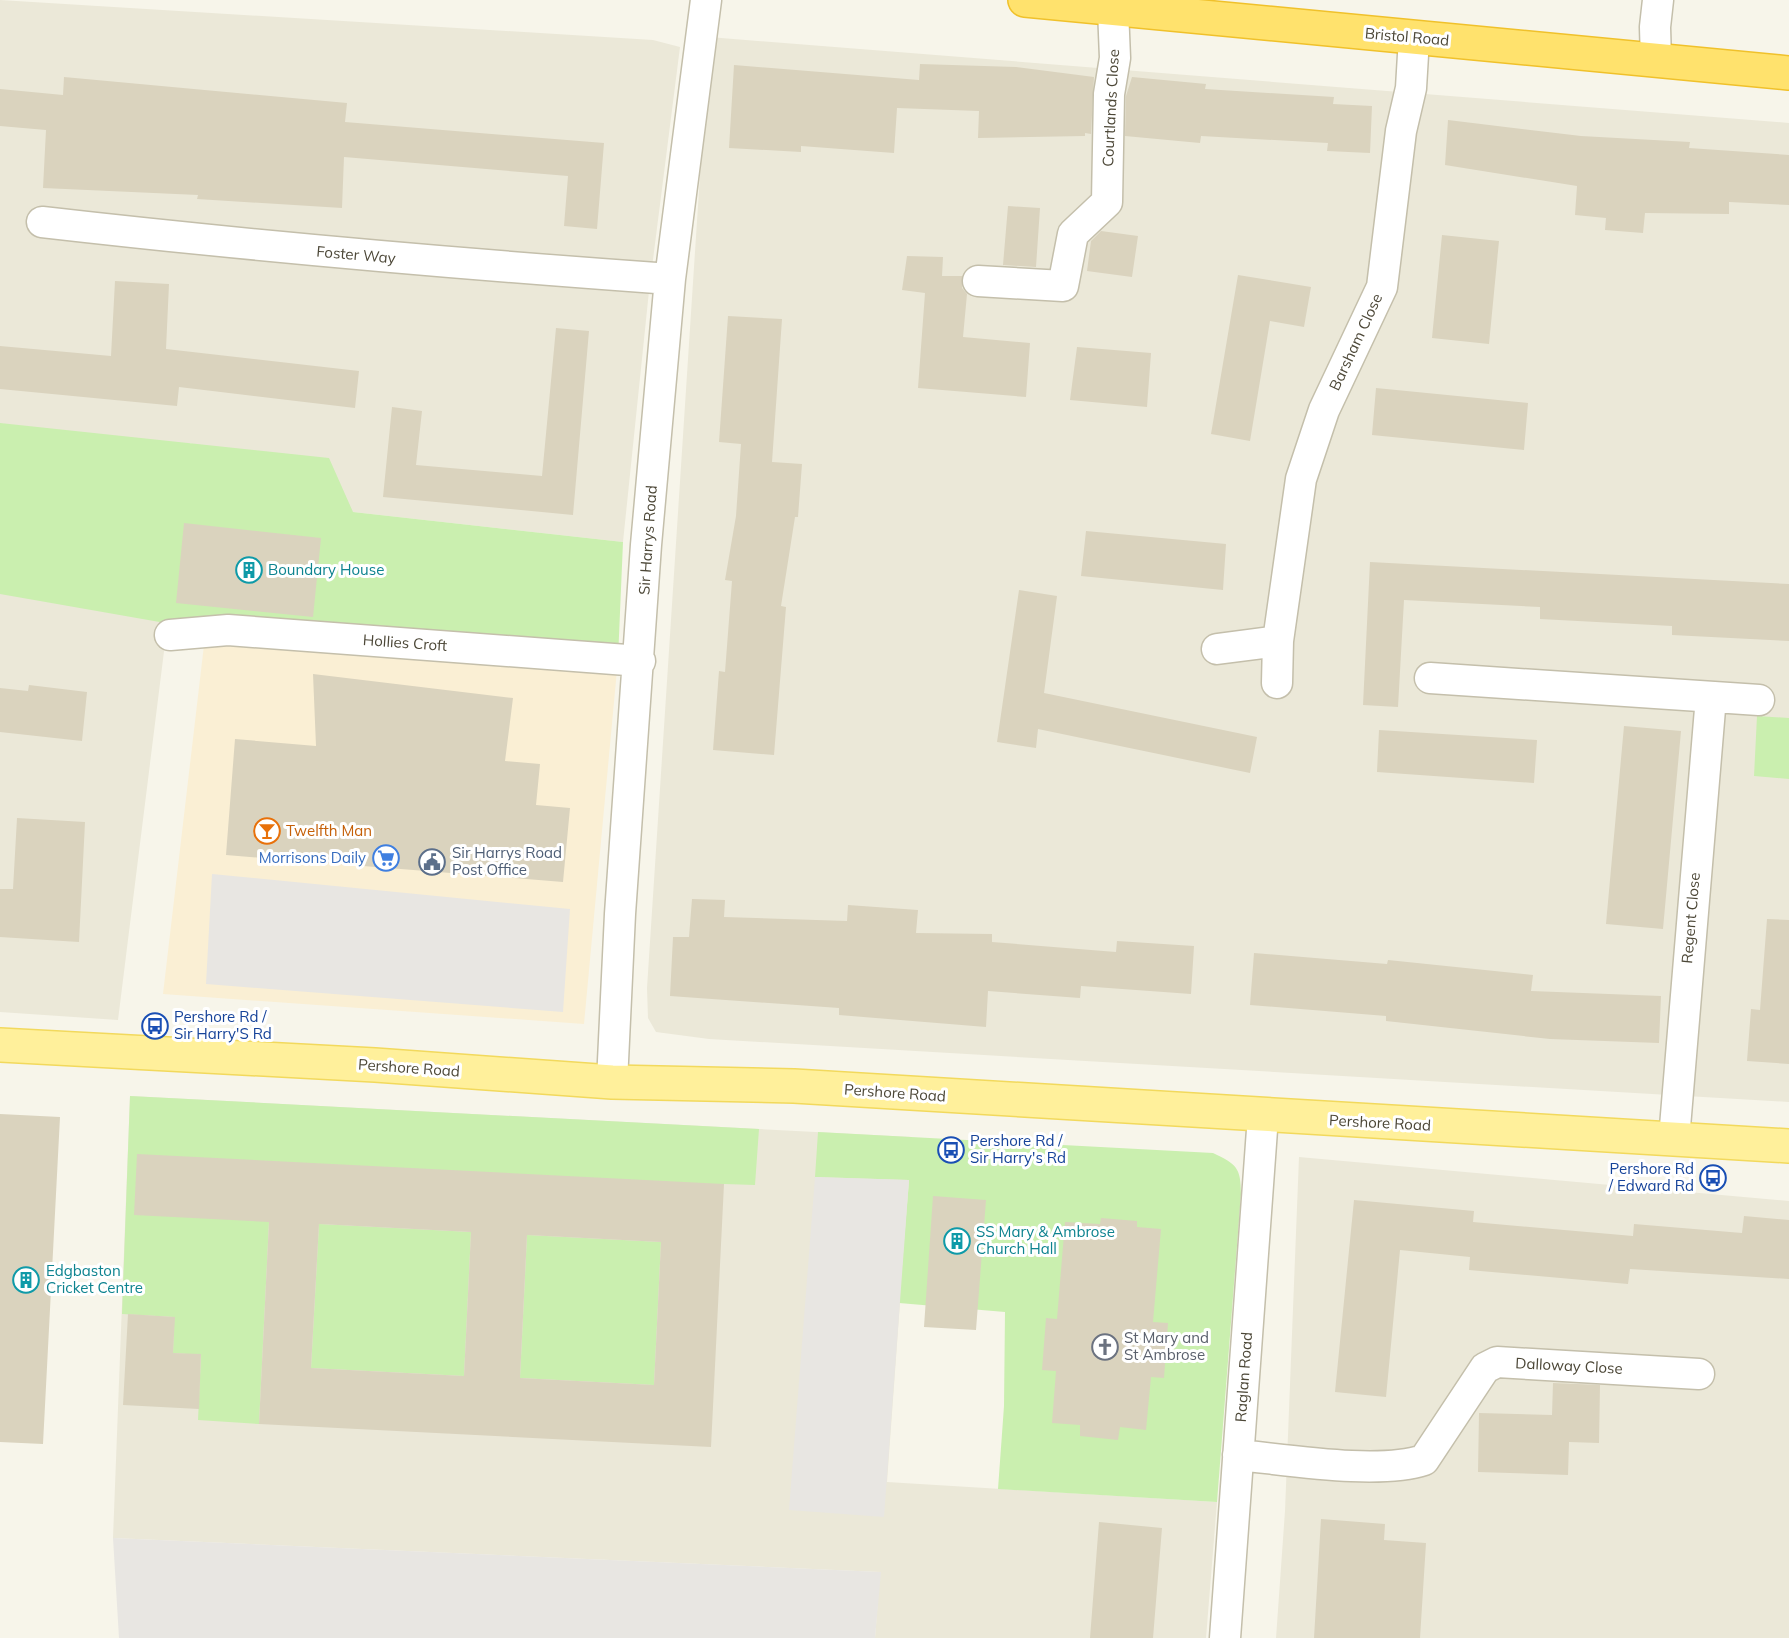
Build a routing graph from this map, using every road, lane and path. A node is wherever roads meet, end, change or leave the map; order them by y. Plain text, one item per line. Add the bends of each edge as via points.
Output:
1 (1025, 0) edge
2 (1658, 0) edge
3 (1113, 9) junction
4 (705, 11) edge
5 (1414, 38) junction
6 (1656, 61) junction
7 (1789, 73) edge
8 (42, 222) dead end
9 (670, 279) junction
10 (978, 281) dead end
11 (170, 634) dead end
12 (1278, 641) junction
13 (1217, 649) dead end
14 (640, 661) junction
15 (1430, 678) dead end
16 (1277, 683) dead end
17 (1711, 697) junction
18 (1759, 700) dead end
19 (0, 1045) edge
20 (612, 1082) junction
21 (1263, 1116) junction
22 (1674, 1139) junction
23 (1789, 1146) edge
24 (1699, 1374) dead end
25 (1238, 1455) junction
26 (1225, 1638) edge

1 - 3 highway, Bristol Road
2 - 6 street
3 - 5 highway, Bristol Road
3 - 10 street, Courtlands Close via 1115,58 1109,94 1107,202 1073,234 1063,286
4 - 9 street, Sir Harrys Road
5 - 6 highway, Bristol Road
5 - 12 street, Barsham Close via 1411,88 1401,131 1382,287 1324,410 1301,479
6 - 7 highway, Bristol Road
8 - 9 street, Foster Way via 421,261
9 - 14 street, Sir Harrys Road via 646,545
11 - 14 street, Hollies Croft via 228,630
12 - 13 street
12 - 16 street, Barsham Close
14 - 20 street, Sir Harrys Road via 620,914
15 - 17 street
17 - 18 street
17 - 22 street, Regent Close
19 - 20 main road, Pershore Road
20 - 21 main road, Pershore Road via 794,1086
21 - 22 main road, Pershore Road
21 - 25 street, Raglan Road
22 - 23 main road, Pershore Road
24 - 25 street, Dalloway Close via 1497,1362 1485,1368 1424,1460 1379,1467
25 - 26 street, Raglan Road

